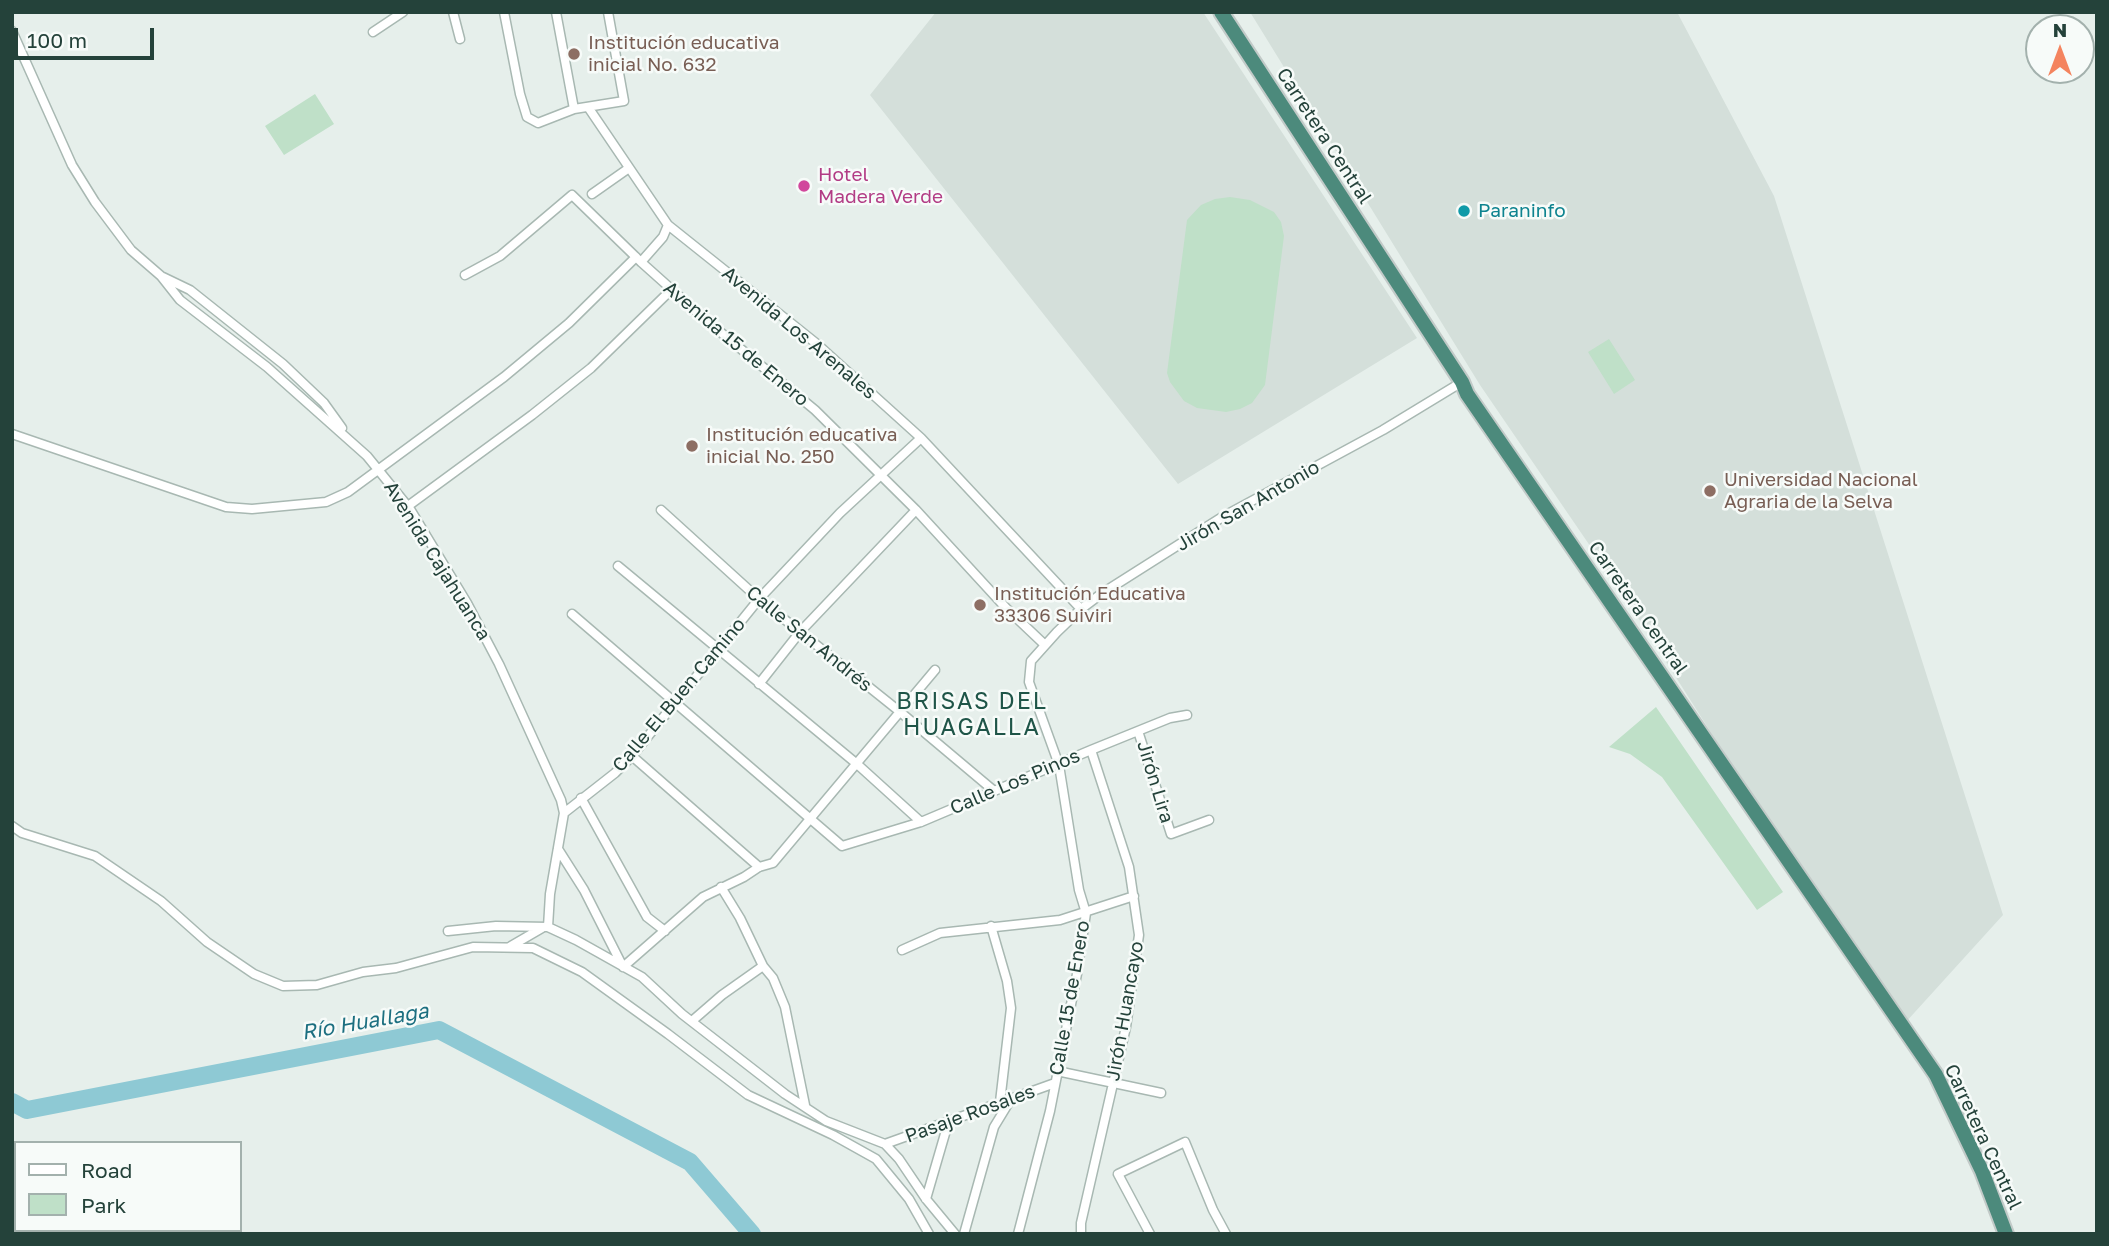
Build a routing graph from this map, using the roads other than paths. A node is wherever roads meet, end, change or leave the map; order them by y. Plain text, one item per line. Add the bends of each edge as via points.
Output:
1 (403, 12) edge
2 (453, 12) edge
3 (504, 12) edge
4 (556, 12) edge
5 (608, 12) edge
6 (1221, 12) edge
7 (12, 31) edge
8 (373, 32) dead end
9 (460, 39) dead end
10 (588, 107) junction
11 (573, 109) junction
12 (629, 168) junction
13 (592, 194) dead end
14 (668, 225) junction
15 (638, 260) junction
16 (465, 275) dead end
17 (161, 276) junction
18 (671, 290) junction
19 (1462, 382) junction
20 (12, 435) edge
21 (921, 438) junction
22 (353, 442) junction
23 (379, 469) junction
24 (881, 475) junction
25 (408, 506) junction
26 (661, 510) dead end
27 (916, 510) junction
28 (618, 566) dead end
29 (759, 600) junction
30 (1081, 609) junction
31 (572, 614) dead end
32 (800, 632) junction
33 (1045, 645) junction
34 (719, 650) junction
35 (935, 670) dead end
36 (760, 684) junction
37 (675, 704) junction
38 (899, 711) junction
39 (1187, 715) dead end
40 (1138, 731) junction
41 (1091, 750) junction
42 (632, 756) junction
43 (857, 764) junction
44 (1059, 765) junction
45 (993, 790) junction
46 (581, 799) junction
47 (564, 813) junction
48 (811, 819) junction
49 (1209, 820) dead end
50 (921, 822) junction
51 (12, 826) edge
52 (558, 849) junction
53 (759, 867) junction
54 (721, 887) junction
55 (1134, 896) junction
56 (1086, 913) junction
57 (991, 926) junction
58 (545, 927) junction
59 (448, 931) dead end
60 (665, 931) junction
61 (508, 947) junction
62 (902, 950) dead end
63 (764, 966) junction
64 (623, 967) junction
65 (692, 1021) junction
66 (1057, 1071) junction
67 (1055, 1083) junction
68 (1113, 1084) junction
69 (1161, 1093) dead end
70 (1012, 1098) junction
71 (1000, 1102) junction
72 (805, 1105) junction
73 (949, 1120) junction
74 (885, 1144) junction
75 (926, 1199) junction
76 (929, 1234) edge
77 (956, 1234) edge
78 (964, 1234) edge
79 (1018, 1234) edge
80 (1081, 1234) edge
81 (1150, 1234) edge
82 (1226, 1234) edge
83 (2006, 1234) edge

1 - 8 street
2 - 9 street
3 - 11 street via 527,117 538,123
4 - 11 street
5 - 10 street via 624,102
6 - 19 highway, Carretera Central
7 - 17 street, Avenida Cajahuanca via 72,165 131,250
10 - 11 street
10 - 12 street, Avenida Los Arenales
12 - 13 street
12 - 14 street, Avenida Los Arenales
14 - 15 street via 663,237
14 - 21 street, Avenida Los Arenales via 817,344
15 - 16 street, Avenida 15 de Enero via 572,195 500,256
15 - 18 street, Avenida 15 de Enero
15 - 23 street via 504,377
17 - 22 street, Avenida Cajahuanca via 180,300
17 - 22 street via 190,290 283,364 324,403
18 - 24 street, Avenida 15 de Enero via 815,410
18 - 25 street via 591,368
19 - 30 street, Jirón San Antonio via 1224,516
19 - 83 highway, Carretera Central via 1936,1075
20 - 23 street via 239,509 326,502
21 - 24 street, Calle El Buen Camino
21 - 30 street, Avenida Los Arenales
22 - 23 street, Avenida Cajahuanca
23 - 25 street, Avenida Cajahuanca
24 - 27 street, Avenida 15 de Enero
24 - 29 street, Calle El Buen Camino
25 - 47 street, Avenida Cajahuanca via 499,664 555,783
26 - 29 street, Calle San Andrés
27 - 32 street
27 - 33 street, Avenida 15 de Enero
28 - 34 street
29 - 32 street, Calle San Andrés
29 - 34 street, Calle El Buen Camino
30 - 33 street, Jirón San Antonio
31 - 37 street
32 - 36 street
32 - 38 street, Calle San Andrés
33 - 44 street, Calle 15 de Enero via 1031,661 1029,682
34 - 36 street
34 - 37 street, Calle El Buen Camino
35 - 38 street
36 - 43 street
37 - 42 street, Calle El Buen Camino
37 - 48 street
38 - 43 street
38 - 45 street, Calle San Andrés
39 - 40 street, Calle Los Pinos
40 - 41 street, Calle Los Pinos
40 - 49 street, Jirón Lira via 1171,834
41 - 44 street, Calle Los Pinos
41 - 55 street, Jirón Huancayo
42 - 46 street, Calle El Buen Camino
42 - 53 street
43 - 48 street
43 - 50 street
44 - 45 street, Calle Los Pinos
44 - 56 street, Calle 15 de Enero
45 - 50 street, Calle Los Pinos
46 - 47 street, Calle El Buen Camino
46 - 60 street via 647,916
47 - 52 street, Avenida Cajahuanca
48 - 50 street, Calle Los Pinos via 842,846
48 - 53 street via 773,863
51 - 61 street via 95,856 161,901 206,942 254,974 283,986 317,985 473,947
52 - 58 street, Avenida Cajahuanca
52 - 64 street
53 - 54 street
54 - 60 street
54 - 63 street
55 - 56 street
55 - 68 street, Jirón Huancayo via 1139,935 1136,967
56 - 57 street
56 - 66 street, Calle 15 de Enero
57 - 62 street via 940,933
57 - 71 street via 1011,1008
58 - 59 street
58 - 61 street
58 - 64 street
60 - 64 street
61 - 76 street via 533,947 582,972 748,1095 876,1159 909,1199
63 - 65 street
63 - 72 street via 785,1007
64 - 65 street via 642,977
65 - 72 street
66 - 67 street, Calle 15 de Enero
66 - 68 street, Pasaje Rosales
67 - 70 street, Pasaje Rosales
67 - 79 street, Calle 15 de Enero
68 - 69 street, Pasaje Rosales
68 - 80 street, Jirón Huancayo
70 - 71 street, Pasaje Rosales
70 - 78 street via 994,1127
71 - 73 street, Pasaje Rosales
72 - 74 street via 826,1121
73 - 74 street, Pasaje Rosales
73 - 75 street
74 - 75 street
75 - 77 street
81 - 82 street via 1118,1174 1185,1142

